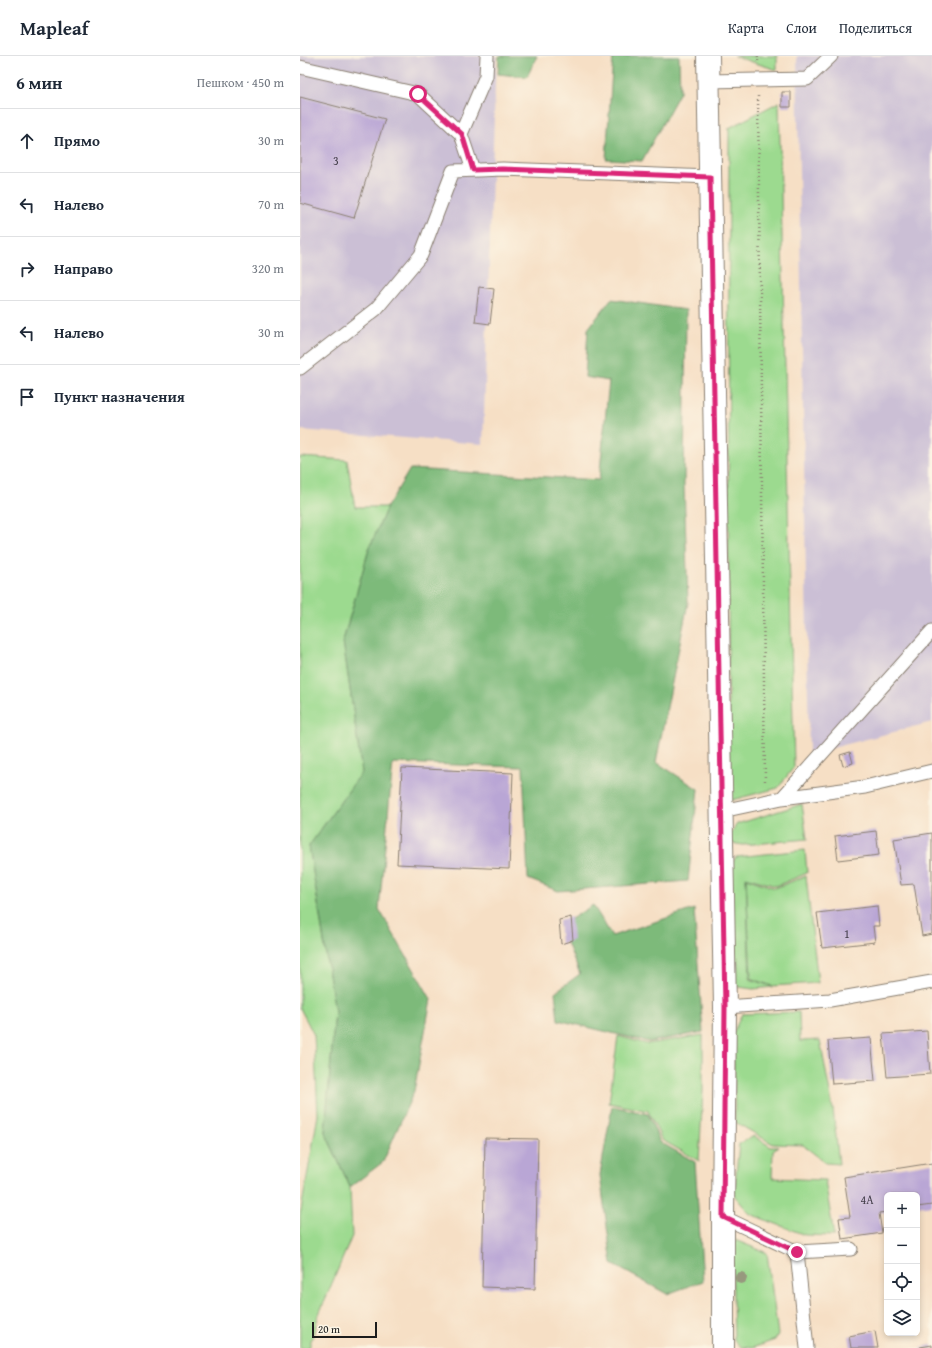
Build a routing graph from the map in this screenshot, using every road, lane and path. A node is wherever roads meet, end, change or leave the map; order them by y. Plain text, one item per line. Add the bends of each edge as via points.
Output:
1 (487, 56) edge
2 (708, 56) edge
3 (758, 56) edge
4 (831, 56) edge
5 (300, 67) edge
6 (758, 80) junction
7 (709, 81) junction
8 (462, 134) junction
9 (473, 170) junction
10 (710, 177) junction
11 (300, 368) edge
12 (932, 631) edge
13 (932, 771) edge
14 (782, 798) junction
15 (765, 802) junction
16 (722, 812) junction
17 (932, 982) edge
18 (725, 1007) junction
19 (723, 1217) junction
20 (851, 1249) dead end
21 (797, 1252) junction
22 (723, 1348) edge
23 (807, 1348) edge

1 - 8 lane via 486,76
2 - 7 street
3 - 6 path
4 - 6 lane via 806,79
5 - 8 lane via 418,94
6 - 7 lane
6 - 15 path
7 - 10 street
8 - 9 lane
9 - 10 lane
9 - 11 lane via 453,171 421,255 376,309
10 - 16 street
12 - 14 lane
13 - 14 lane via 865,787
14 - 15 lane
15 - 16 lane
16 - 18 street
17 - 18 lane via 830,1000
18 - 19 street
19 - 21 lane
19 - 22 street
20 - 21 lane
21 - 23 lane

